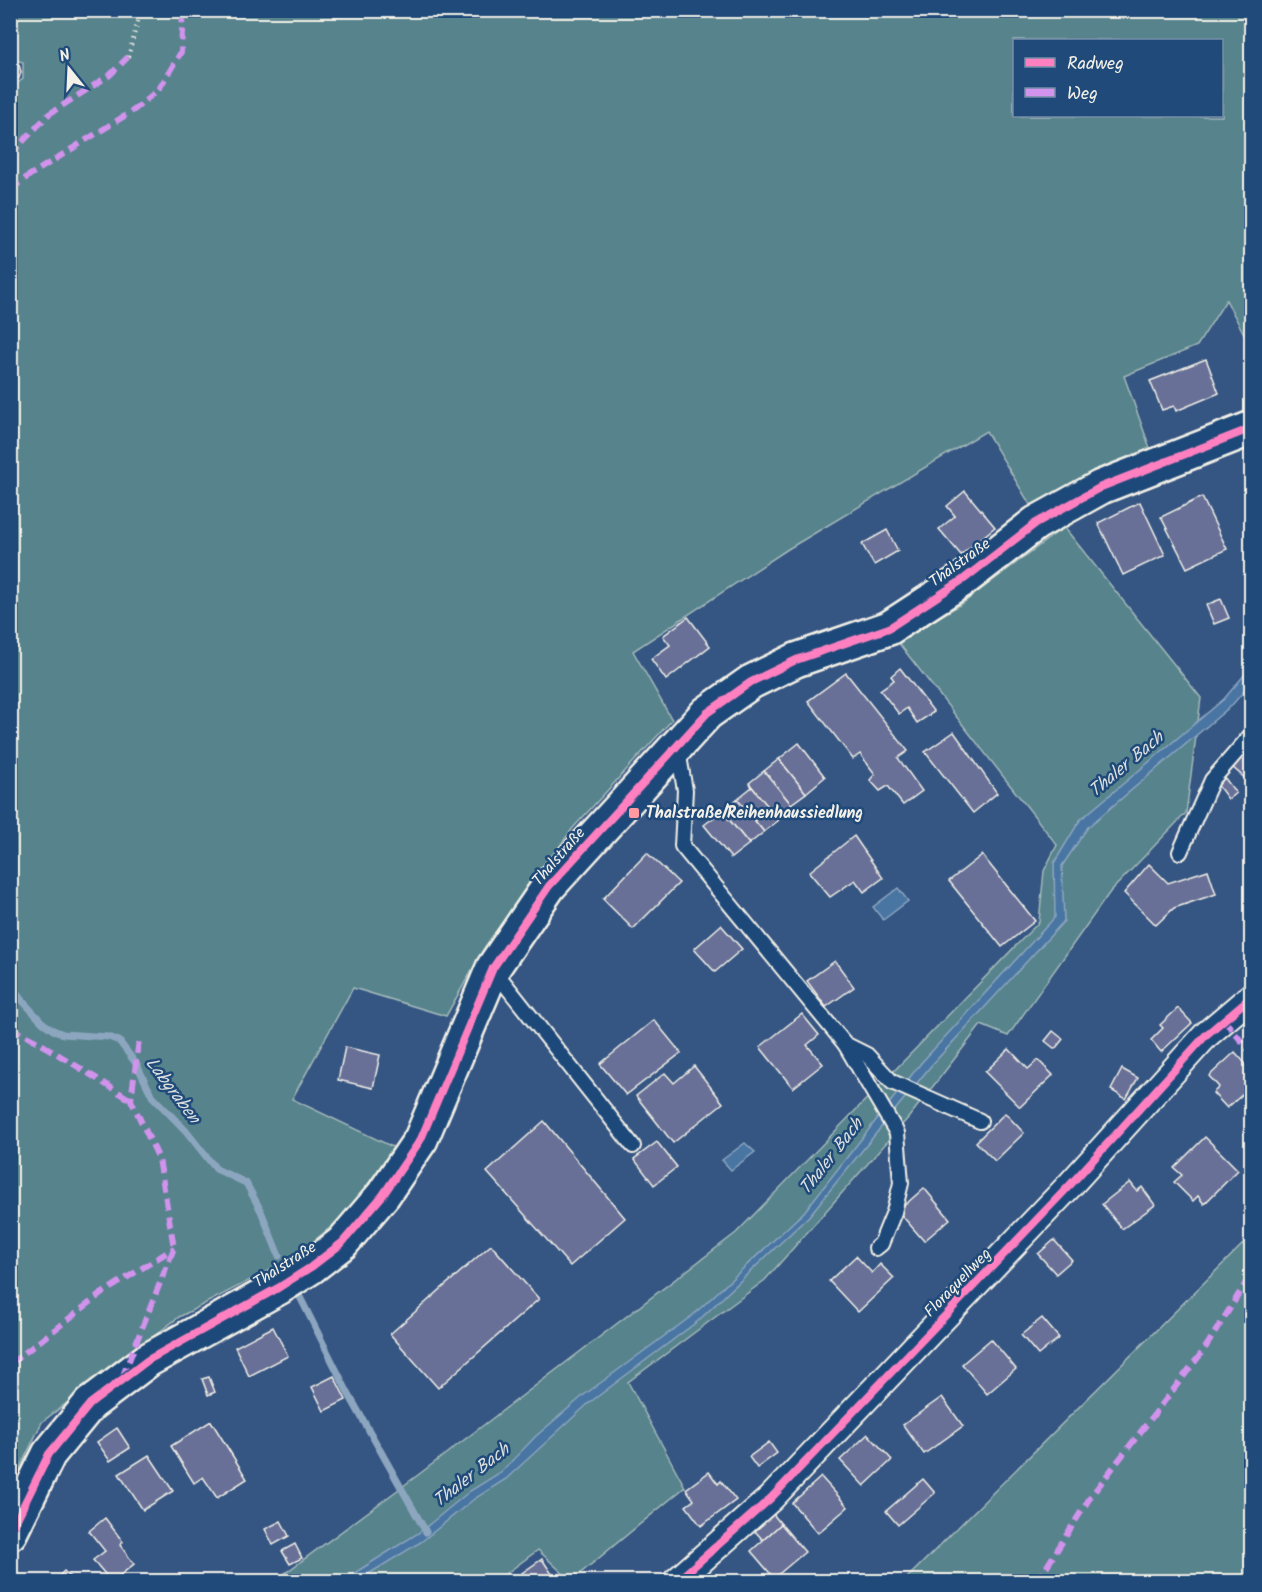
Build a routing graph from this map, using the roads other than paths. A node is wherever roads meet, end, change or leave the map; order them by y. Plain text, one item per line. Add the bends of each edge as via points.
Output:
1 (1251, 428) edge
2 (1251, 734) edge
3 (677, 746) junction
4 (1180, 852) dead end
5 (493, 969) junction
6 (1251, 996) edge
7 (845, 1044) junction
8 (880, 1069) junction
9 (866, 1081) junction
10 (980, 1121) dead end
11 (633, 1146) dead end
12 (876, 1248) dead end
13 (10, 1533) edge
14 (676, 1581) edge

1 - 3 main road, Thalstraße via 1101,487 1036,523 964,579 889,628 796,660 751,682 707,713
2 - 4 lane via 1212,780
3 - 5 main road, Thalstraße via 549,886
3 - 7 lane via 684,790 682,846
5 - 11 lane
5 - 13 main road, Thalstraße via 421,1139 383,1195 342,1243 278,1288 148,1360 90,1404 49,1454
6 - 14 street, Floraquellweg via 1206,1035 1071,1184 771,1498
7 - 8 lane via 867,1054
7 - 9 lane
8 - 9 lane
8 - 10 lane via 892,1082
9 - 12 lane via 897,1133 901,1183 894,1212

